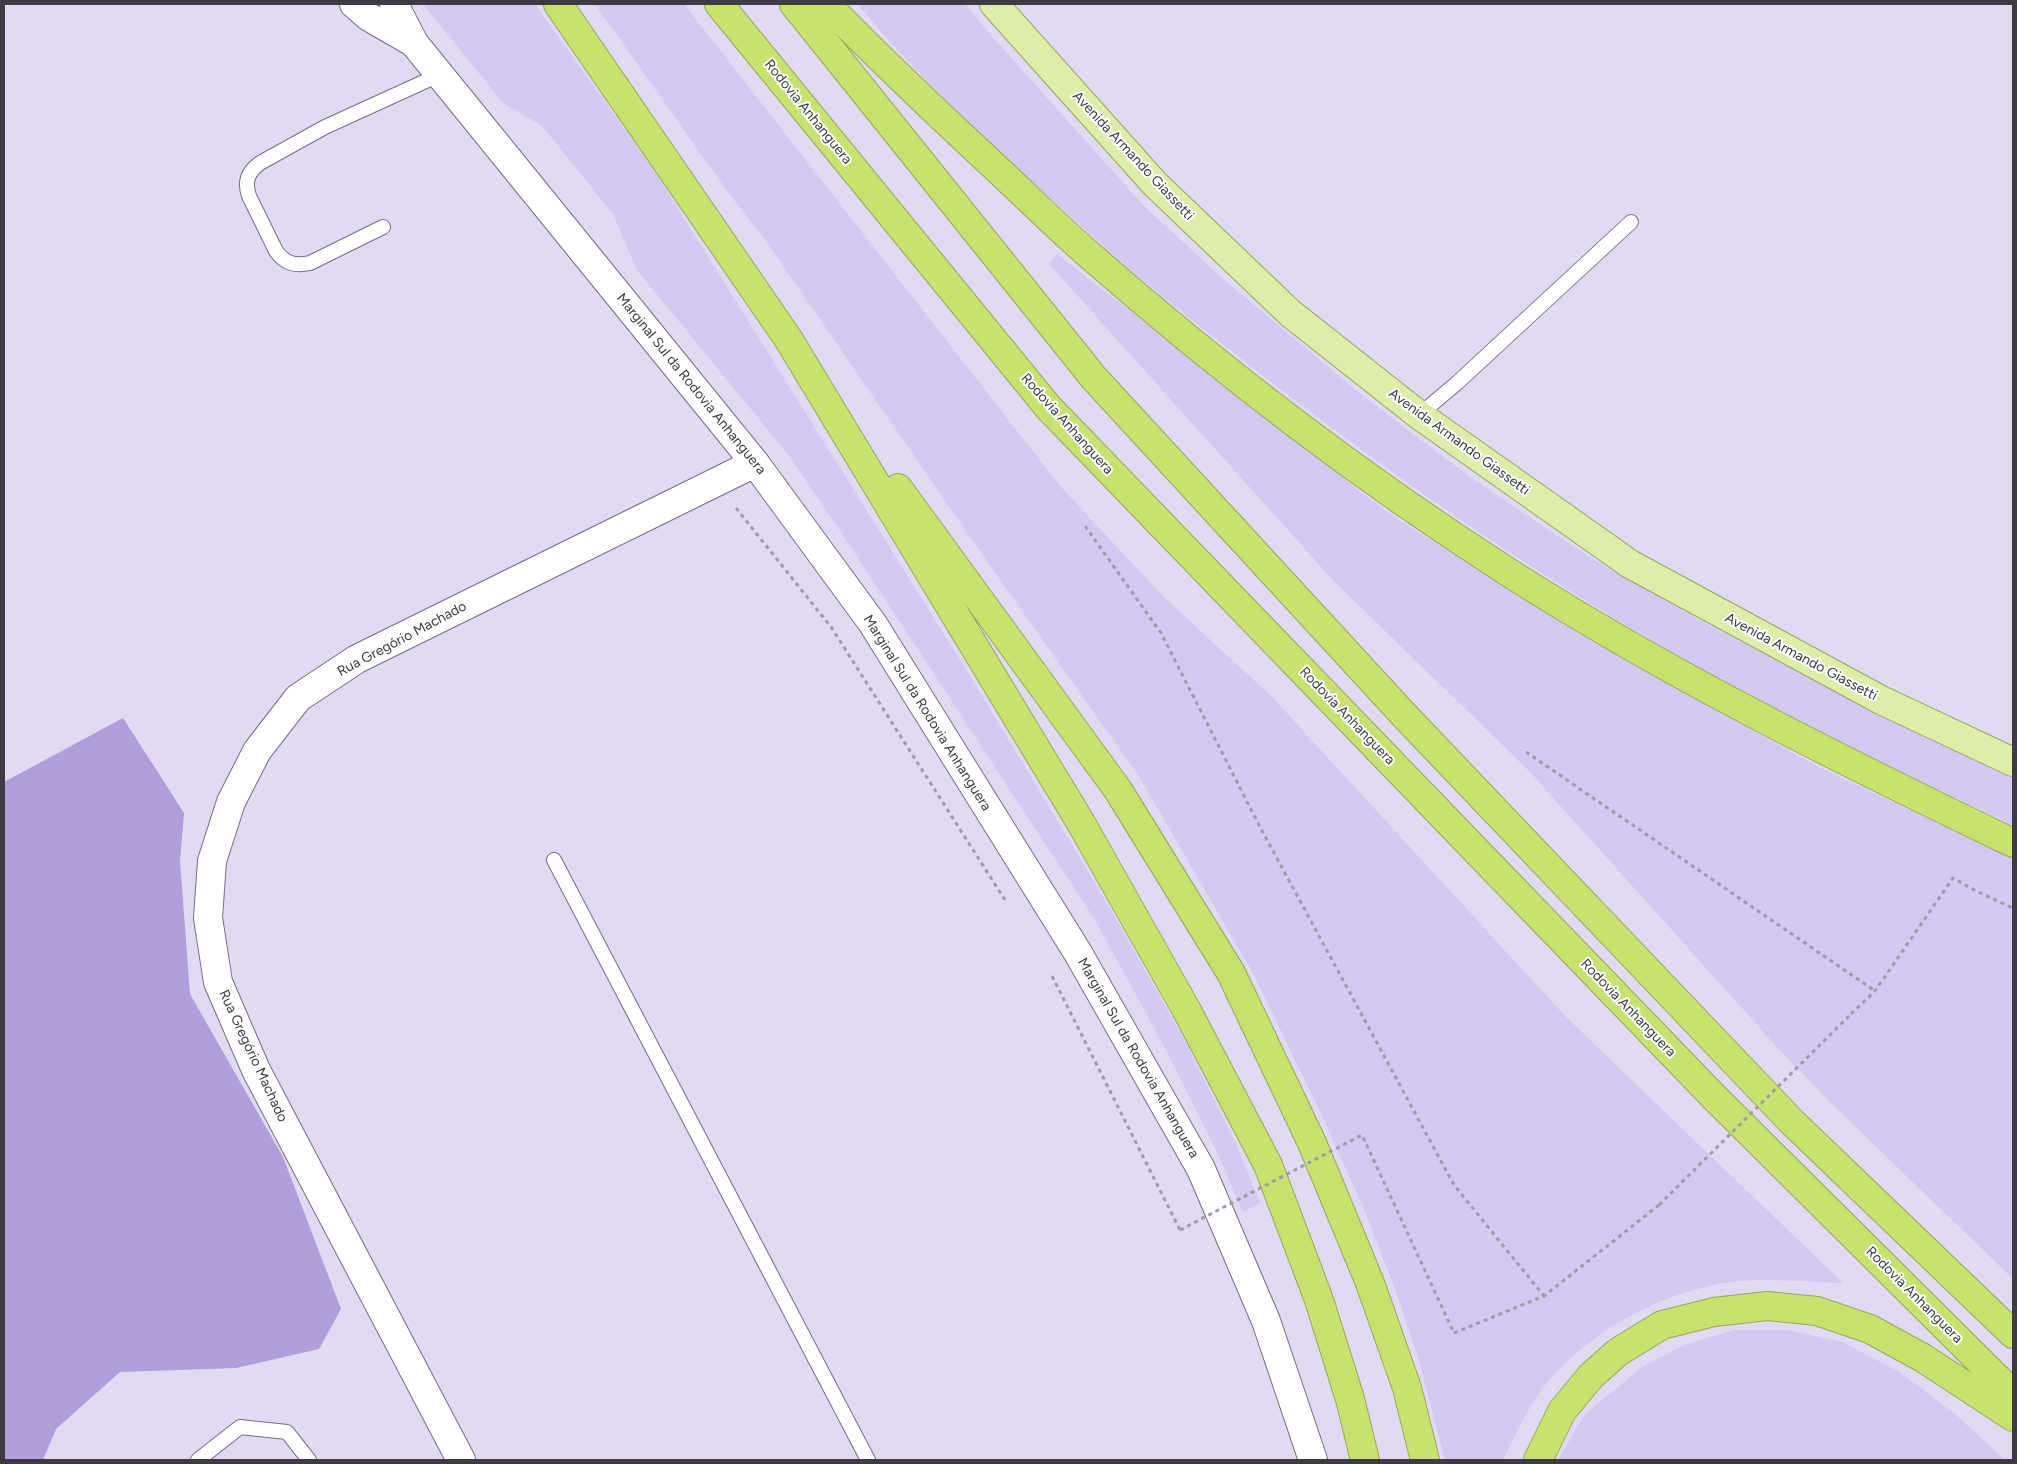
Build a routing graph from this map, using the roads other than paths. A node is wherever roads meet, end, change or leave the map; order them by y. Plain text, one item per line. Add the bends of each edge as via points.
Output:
1 (354, 4) edge
2 (394, 4) edge
3 (558, 4) edge
4 (719, 4) edge
5 (794, 4) edge
6 (826, 4) edge
7 (994, 4) edge
8 (414, 43) junction
9 (439, 75) junction
10 (1631, 222) dead end
11 (383, 227) dead end
12 (789, 340) junction
13 (1419, 416) junction
14 (755, 463) junction
15 (2013, 762) edge
16 (2013, 843) edge
17 (554, 860) dead end
18 (2013, 1334) edge
19 (2013, 1394) edge
20 (2013, 1416) edge
21 (198, 1460) edge
22 (309, 1460) edge
23 (461, 1460) edge
24 (868, 1460) edge
25 (1313, 1460) edge
26 (1365, 1460) edge
27 (1425, 1460) edge
28 (1538, 1460) edge

1 - 8 main road, Marginal Sul da Rodovia Anhanguera via 369,17
2 - 8 main road, Marginal Sul da Rodovia Anhanguera
3 - 12 highway
4 - 19 highway, Rodovia Anhanguera via 1048,407 1714,1098
5 - 18 highway via 1094,378 1404,715 1785,1115
6 - 16 highway via 902,81 1085,251 1215,360 1404,502 1508,572 1623,642 1865,772
7 - 13 main road, Avenida Armando Giassetti via 1169,198 1290,314
8 - 9 main road, Marginal Sul da Rodovia Anhanguera
9 - 11 lane via 325,127 260,162 247,177 249,196 276,251 291,264 310,263
9 - 14 main road, Marginal Sul da Rodovia Anhanguera
10 - 13 lane
12 - 26 highway via 1081,823 1186,1009 1268,1165 1319,1300
12 - 27 highway via 1118,790 1231,973 1312,1143 1370,1284 1407,1388
13 - 15 main road, Avenida Armando Giassetti via 1630,564 1881,700
14 - 23 main road, Rua Gregório Machado via 357,659 298,698 257,751 231,802 212,861 208,918 218,982 256,1070
14 - 25 main road, Marginal Sul da Rodovia Anhanguera via 873,624 1078,953 1201,1169 1266,1321
17 - 24 lane
20 - 28 highway via 1923,1358 1870,1329 1817,1311 1767,1306 1714,1312 1662,1325 1618,1352 1590,1376 1562,1411
21 - 22 lane via 240,1426 288,1432

